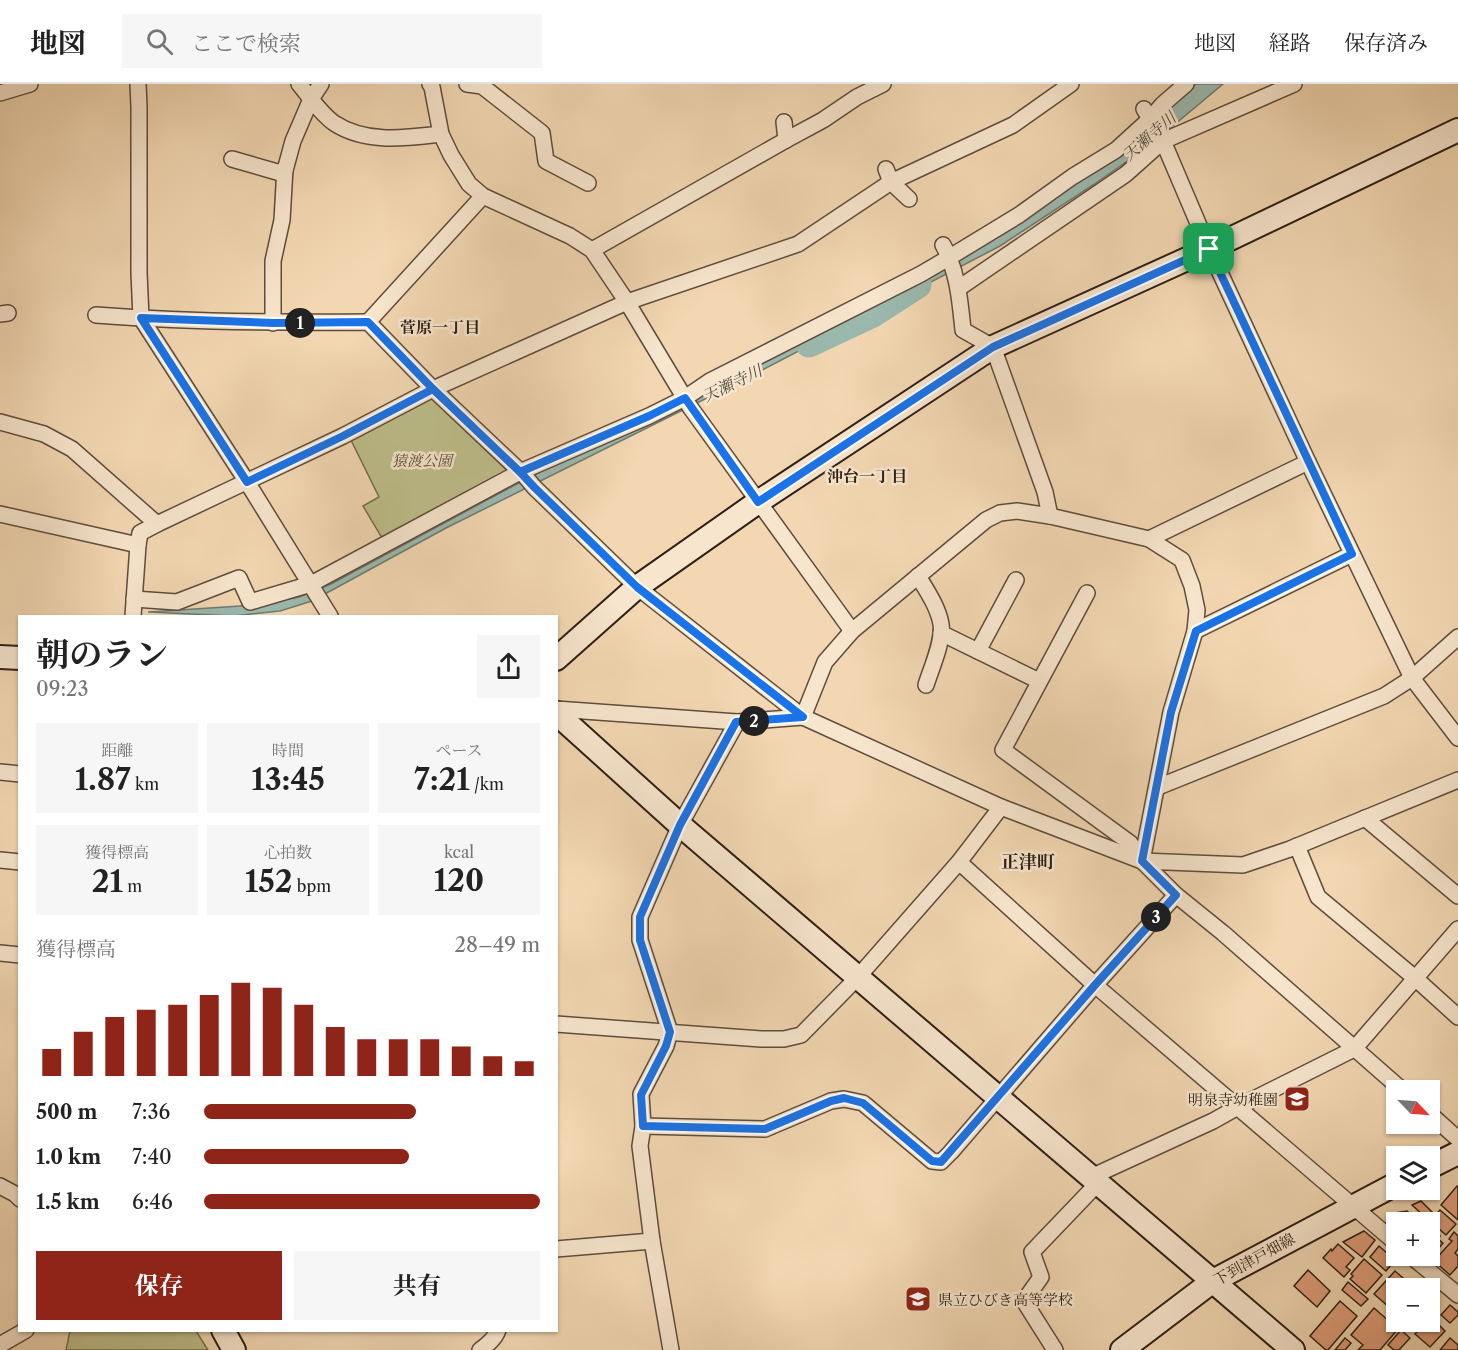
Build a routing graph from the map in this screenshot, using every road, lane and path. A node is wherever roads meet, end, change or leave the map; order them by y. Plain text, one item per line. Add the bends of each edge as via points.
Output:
1 (30, 84) edge
2 (138, 84) edge
3 (299, 84) edge
4 (321, 84) edge
5 (467, 84) edge
6 (884, 84) edge
7 (1071, 84) edge
8 (1186, 84) edge
9 (1294, 84) edge
10 (434, 85) edge
11 (0, 93) edge
12 (311, 99) junction
13 (1147, 114) junction
14 (784, 122) dead end
15 (1458, 130) edge
16 (441, 134) junction
17 (786, 140) junction
18 (1162, 141) junction
19 (232, 159) dead end
20 (285, 168) junction
21 (888, 176) junction
22 (588, 183) dead end
23 (483, 196) junction
24 (909, 199) dead end
25 (1209, 249) junction
26 (592, 250) junction
27 (947, 251) junction
28 (959, 288) junction
29 (627, 302) junction
30 (96, 315) dead end
31 (141, 318) junction
32 (368, 322) junction
33 (273, 323) junction
34 (993, 347) junction
35 (433, 389) junction
36 (687, 402) junction
37 (0, 422) edge
38 (1308, 462) junction
39 (522, 473) junction
40 (247, 482) junction
41 (758, 502) junction
42 (0, 514) edge
43 (1050, 516) junction
44 (157, 524) junction
45 (1149, 539) junction
46 (138, 545) junction
47 (1352, 554) junction
48 (918, 576) junction
49 (1016, 580) dead end
50 (312, 586) junction
51 (637, 587) junction
52 (1087, 593) dead end
53 (134, 599) junction
54 (133, 615) edge
55 (329, 615) edge
56 (852, 631) junction
57 (1196, 631) junction
58 (940, 633) junction
59 (1458, 637) edge
60 (978, 651) junction
61 (0, 657) edge
62 (558, 657) edge
63 (18, 658) edge
64 (1412, 678) junction
65 (1040, 681) junction
66 (926, 685) dead end
67 (558, 711) edge
68 (558, 713) edge
69 (803, 717) junction
70 (736, 722) junction
71 (1458, 738) edge
72 (0, 772) edge
73 (18, 774) edge
74 (1458, 780) edge
75 (1158, 787) junction
76 (1001, 807) junction
77 (1365, 818) junction
78 (680, 825) junction
79 (1297, 846) junction
80 (0, 860) edge
81 (1142, 861) junction
82 (18, 862) edge
83 (959, 862) junction
84 (1176, 895) junction
85 (1458, 897) edge
86 (1458, 929) edge
87 (0, 953) edge
88 (18, 955) edge
89 (858, 977) junction
90 (1415, 978) junction
91 (1095, 985) junction
92 (1458, 1017) edge
93 (558, 1024) edge
94 (670, 1032) junction
95 (1354, 1049) junction
96 (1390, 1080) edge
97 (998, 1097) junction
98 (1238, 1107) junction
99 (1440, 1123) edge
100 (643, 1126) junction
101 (1458, 1138) edge
102 (1458, 1153) edge
103 (1440, 1162) edge
104 (1095, 1180) junction
105 (0, 1186) edge
106 (1386, 1189) edge
107 (18, 1197) edge
108 (1353, 1206) junction
109 (1386, 1234) edge
110 (652, 1241) junction
111 (558, 1249) edge
112 (1424, 1266) edge
113 (1213, 1281) junction
114 (1458, 1295) edge
115 (23, 1332) edge
116 (224, 1332) edge
117 (498, 1332) edge
118 (0, 1345) edge
119 (234, 1350) edge
120 (480, 1350) edge
121 (671, 1350) edge
122 (1055, 1350) edge
123 (1122, 1350) edge
124 (1293, 1350) edge

1 - 11 street
2 - 31 street
3 - 12 street
4 - 12 street
5 - 22 street via 482,86 542,133 546,161
6 - 17 street
7 - 21 street via 1012,125
8 - 13 street
9 - 18 street
10 - 16 street
12 - 16 street via 335,123 361,135 396,139
12 - 20 street
13 - 18 street
13 - 27 street via 1116,150 1019,215
14 - 17 street
15 - 25 street
16 - 23 street via 469,184
17 - 26 street
18 - 25 street
18 - 28 street via 1126,174
19 - 20 street via 284,174
20 - 33 street via 282,220 273,261
21 - 24 street
21 - 29 street via 798,244
23 - 26 street
23 - 32 street
25 - 34 street
25 - 38 street
26 - 29 street
27 - 28 street
27 - 36 street via 921,274 710,381
28 - 34 street via 963,330
29 - 35 street
29 - 36 street
30 - 31 street
31 - 33 street
31 - 40 street
32 - 33 street
32 - 35 street
34 - 41 street
34 - 43 street
35 - 39 street
35 - 40 street
36 - 39 street
36 - 41 street
37 - 44 street via 44,434 72,449
38 - 45 street
38 - 47 street
39 - 50 street
39 - 51 street
40 - 44 street
40 - 50 street
41 - 51 street
41 - 56 street
42 - 46 street
43 - 45 street
43 - 48 street via 1017,511 1000,513
44 - 46 street via 140,533
45 - 57 street via 1182,560 1197,610
46 - 53 street
47 - 57 street
47 - 64 street
48 - 56 street
48 - 58 street via 931,596
49 - 60 street
50 - 53 street via 250,602 239,578 177,602
50 - 55 street
51 - 62 street
51 - 69 street
52 - 65 street
53 - 54 street
56 - 69 street via 825,662
57 - 75 street via 1171,712
58 - 60 street
58 - 66 street
59 - 64 street
60 - 65 street
61 - 63 street
64 - 71 street
64 - 75 street via 1384,696
65 - 81 street via 1003,750 1130,843
67 - 70 street
68 - 78 street
69 - 70 street
69 - 76 street
70 - 78 street
72 - 73 street
74 - 77 street
75 - 81 street
76 - 81 street
76 - 83 street
77 - 79 street
77 - 85 street
78 - 89 street
78 - 94 street via 640,917 640,940
79 - 81 street via 1243,865
79 - 90 street via 1318,897
80 - 82 street
81 - 84 street
83 - 89 street
83 - 91 street
84 - 91 street
84 - 95 street
86 - 90 street
87 - 88 street
89 - 94 street via 801,1035 761,1040
89 - 97 street
90 - 92 street
90 - 95 street
91 - 97 street
91 - 98 street
93 - 94 street
94 - 100 street via 641,1095
95 - 96 street
95 - 98 street
97 - 100 street via 941,1162 932,1161 863,1103 844,1098 765,1129
97 - 104 street
98 - 104 street
98 - 108 street
99 - 101 street
100 - 110 street via 640,1146
102 - 103 street
104 - 113 street
104 - 122 street via 1032,1252 1041,1277 1024,1301
105 - 107 street
106 - 108 street, 下到津戸畑線
108 - 109 street
108 - 113 street, 下到津戸畑線
110 - 111 street
110 - 121 street
112 - 114 street
113 - 123 street, 下到津戸畑線
113 - 124 street
115 - 118 street
116 - 119 street
117 - 120 street

